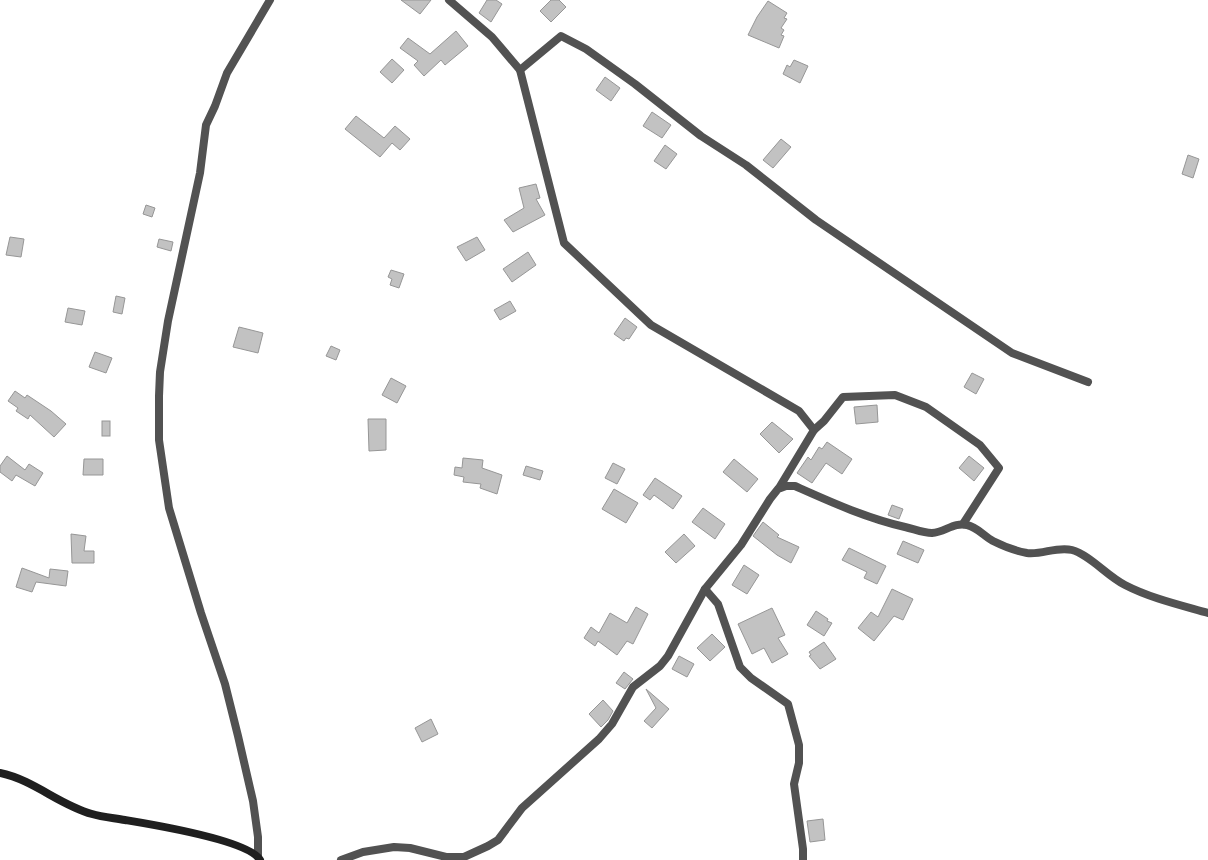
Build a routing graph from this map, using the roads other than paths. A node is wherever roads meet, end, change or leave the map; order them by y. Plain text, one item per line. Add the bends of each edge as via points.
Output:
1 (270, 0) edge
2 (449, 0) edge
3 (520, 70) junction
4 (1088, 382) dead end
5 (814, 430) junction
6 (778, 489) junction
7 (963, 524) junction
8 (705, 589) junction
9 (1208, 613) edge
10 (0, 773) edge
11 (259, 858) edge
12 (341, 860) edge
13 (803, 860) edge

1 - 11 street via 227,73 206,124 200,173 168,321 159,396 159,440 169,508 200,613 225,684 254,801
2 - 3 street via 492,37
3 - 4 street via 561,36 586,49 816,220 1012,353
3 - 5 street via 564,243 651,325 799,411
5 - 6 street
5 - 7 street via 824,422 843,397 895,395 926,407 980,445 999,468
6 - 7 street via 795,486 878,521 932,533
6 - 8 street via 741,545
7 - 9 street via 973,527 992,541 1027,553 1073,550 1125,585
8 - 12 street via 660,666 633,687 621,711 599,739 522,808 498,840 464,857 446,857 410,848 394,847 362,852
8 - 13 street via 718,604 740,667 788,704 799,745 799,763 794,784
10 - 11 street via 29,783 91,814 188,830 230,844

